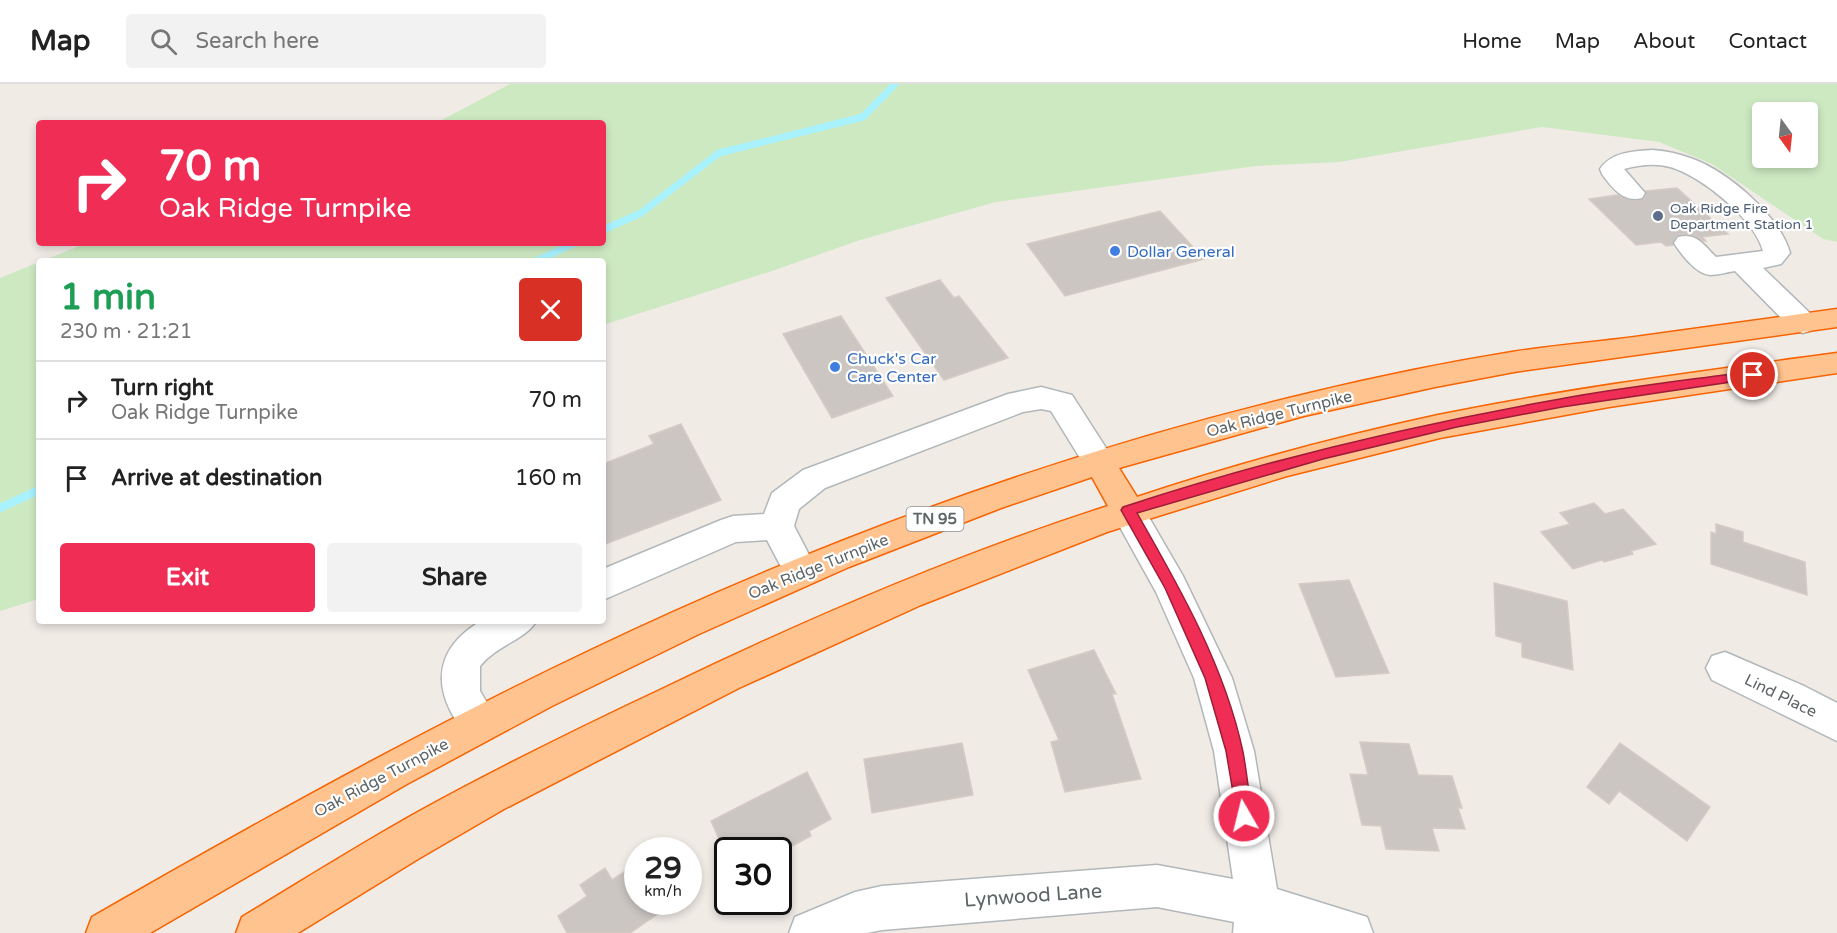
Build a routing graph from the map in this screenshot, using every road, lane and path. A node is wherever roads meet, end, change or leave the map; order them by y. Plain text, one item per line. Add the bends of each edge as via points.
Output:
1 (1633, 193) dead end
2 (1687, 243) dead end
3 (1741, 262) junction
4 (1837, 318) edge
5 (1803, 323) junction
6 (1837, 355) edge
7 (1837, 363) edge
8 (1099, 462) junction
9 (1128, 510) junction
10 (777, 526) junction
11 (801, 572) junction
12 (606, 584) edge
13 (513, 624) edge
14 (1725, 668) dead end
15 (480, 723) junction
16 (1837, 723) edge
17 (1256, 919) edge
18 (108, 933) edge
19 (258, 933) edge
20 (811, 933) edge
21 (1351, 933) edge

1 - 3 street via 1612,169 1634,158 1659,157 1682,162 1711,176 1757,218 1775,241 1777,253 1772,258
2 - 3 street via 1710,266
3 - 5 street
4 - 5 highway, Oak Ridge Turnpike / TN 95
5 - 6 highway
5 - 8 highway, Oak Ridge Turnpike / TN 95 via 1465,371 1302,405
7 - 9 highway via 1562,403 1457,423 1323,454
8 - 9 highway
8 - 10 street via 1061,403 1041,398 1019,402 814,479 784,502
8 - 11 highway, Oak Ridge Turnpike / TN 95 via 942,516
9 - 17 street via 1171,586 1213,678 1234,751
9 - 19 highway via 891,600 711,682 521,778 404,843
10 - 11 street
10 - 12 street via 733,529
11 - 15 highway, Oak Ridge Turnpike / TN 95 via 658,634
13 - 15 street via 472,647 460,663 461,692
14 - 16 street, Lind Place
15 - 18 highway, Oak Ridge Turnpike / TN 95 via 254,846
17 - 20 street, Lynwood Lane via 1157,886 882,908 855,914
17 - 21 street, Lynwood Lane

